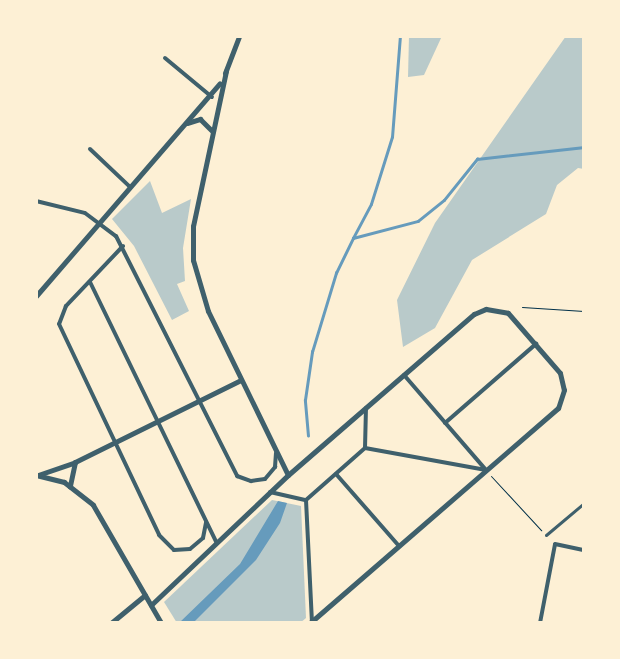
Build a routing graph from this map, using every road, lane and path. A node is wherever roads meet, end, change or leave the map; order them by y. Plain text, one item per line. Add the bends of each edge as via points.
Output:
1 (239, 36) edge
2 (165, 58) dead end
3 (226, 72) junction
4 (212, 96) junction
5 (180, 129) junction
6 (211, 130) junction
7 (90, 149) dead end
8 (129, 186) junction
9 (36, 201) edge
10 (99, 220) junction
11 (123, 246) junction
12 (90, 282) junction
13 (36, 296) edge
14 (522, 307) dead end
15 (584, 311) edge
16 (536, 344) junction
17 (404, 375) junction
18 (241, 380) junction
19 (200, 400) junction
20 (366, 408) junction
21 (157, 421) junction
22 (445, 423) junction
23 (116, 442) junction
24 (365, 448) junction
25 (276, 450) junction
26 (75, 462) junction
27 (486, 470) junction
28 (69, 473) junction
29 (288, 474) junction
30 (336, 474) junction
31 (37, 475) edge
32 (56, 480) junction
33 (70, 486) junction
34 (270, 492) junction
35 (306, 500) junction
36 (584, 503) edge
37 (206, 522) junction
38 (546, 534) joint
39 (217, 543) junction
40 (399, 546) junction
41 (584, 550) edge
42 (146, 595) junction
43 (151, 605) junction
44 (312, 622) edge
45 (111, 623) edge
46 (161, 623) edge
47 (540, 623) edge

1 - 3 street
2 - 4 street
3 - 4 street
3 - 6 street
4 - 5 street
5 - 6 street via 200,119
5 - 8 street
6 - 18 street via 192,226 193,260 200,292
7 - 8 street
8 - 10 street
9 - 10 street via 65,205
10 - 11 street
10 - 13 street
11 - 12 street
11 - 19 street
12 - 21 street
12 - 23 street via 66,306 59,324
14 - 15 path
16 - 17 street via 515,318 486,310 474,314
16 - 22 street
16 - 27 street via 560,372 563,400
17 - 20 street
17 - 22 street
18 - 19 street
18 - 25 street
19 - 21 street
19 - 25 street via 237,476 251,481 264,479 275,467
20 - 24 street
20 - 29 street
21 - 23 street
21 - 37 street
22 - 27 street
23 - 26 street
23 - 37 street via 166,544 174,550 194,547 203,538
24 - 27 street
24 - 30 street
25 - 29 street
26 - 28 street
26 - 31 street
27 - 38 path
27 - 40 street
28 - 32 street
28 - 33 street
29 - 34 street
30 - 35 street
30 - 40 street
31 - 32 street
32 - 33 street
33 - 42 street via 93,505
34 - 35 street
34 - 39 street
35 - 44 street
36 - 38 street
37 - 39 street
39 - 43 street
40 - 44 street
41 - 47 street via 555,544
42 - 43 street
42 - 45 street
43 - 46 street

